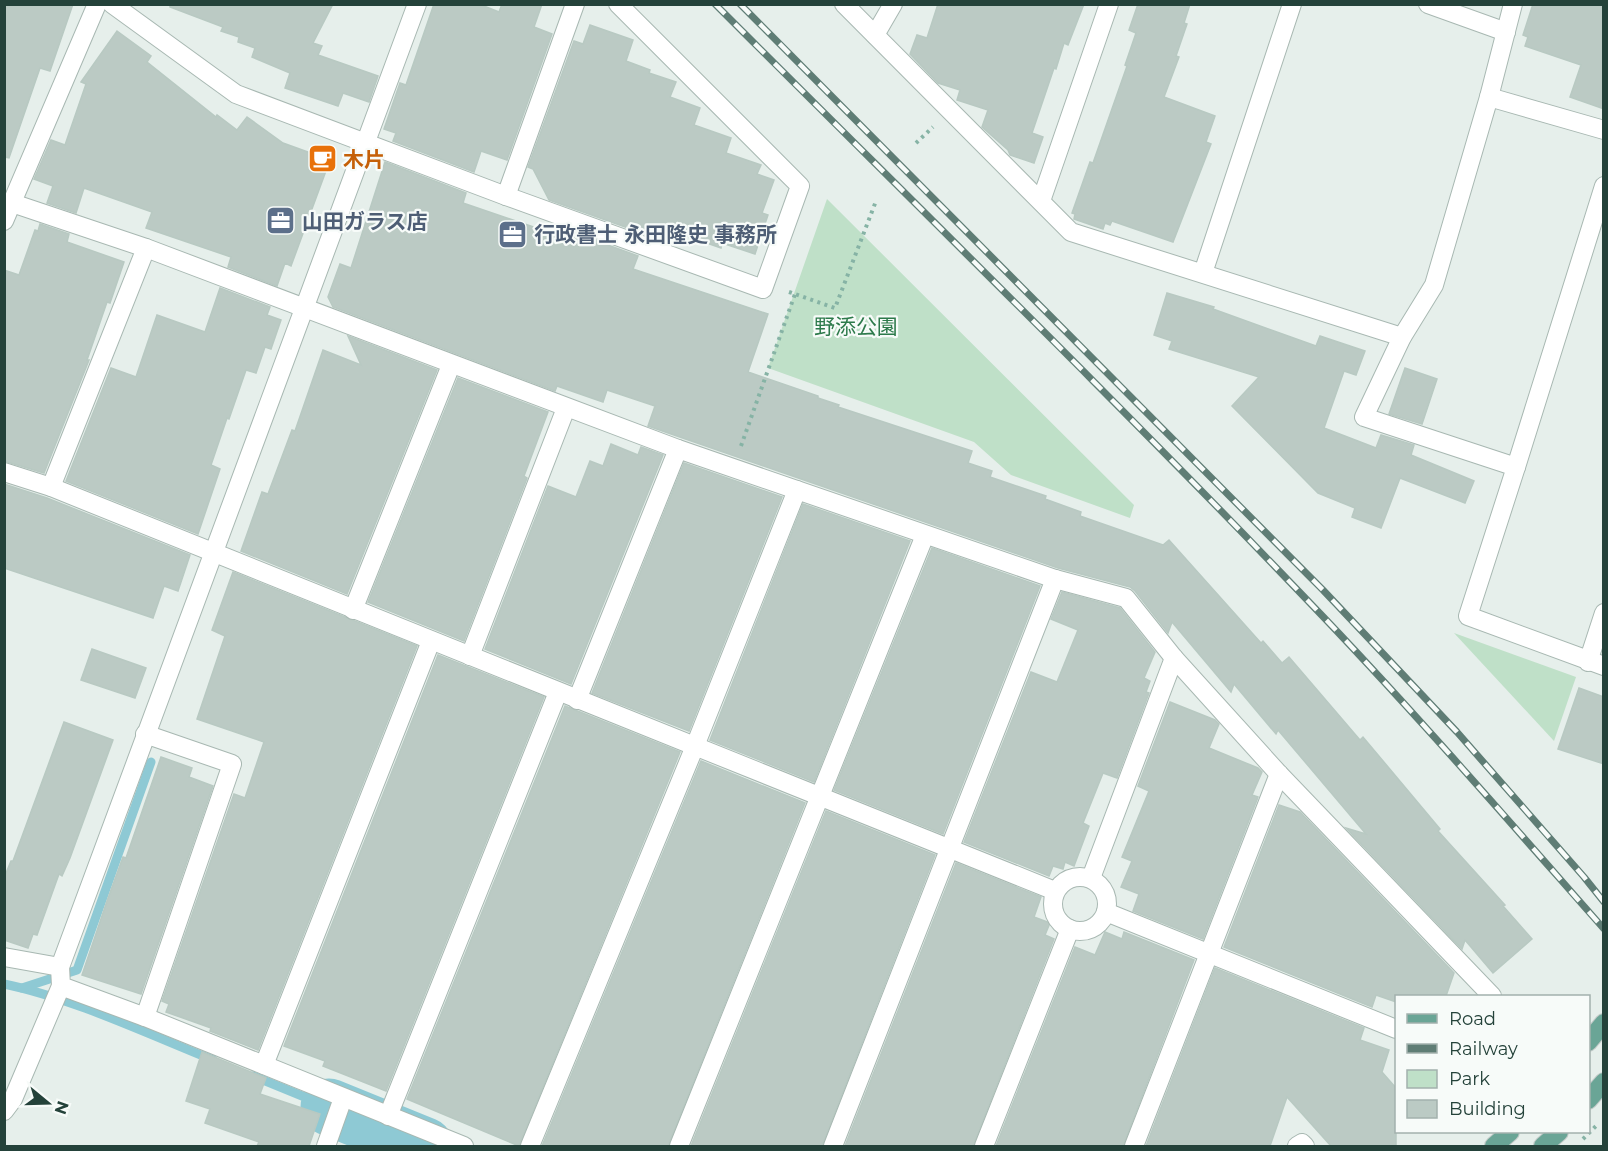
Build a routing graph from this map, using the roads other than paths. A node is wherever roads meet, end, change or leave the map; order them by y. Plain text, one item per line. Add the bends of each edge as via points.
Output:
1 (97, 4) edge
2 (112, 4) edge
3 (417, 4) edge
4 (575, 4) edge
5 (618, 4) edge
6 (844, 4) edge
7 (892, 4) edge
8 (1109, 4) edge
9 (1292, 4) edge
10 (1428, 4) edge
11 (1513, 4) edge
12 (1506, 32) junction
13 (875, 35) junction
14 (1489, 97) junction
15 (1604, 130) edge
16 (366, 142) junction
17 (1604, 186) edge
18 (506, 196) junction
19 (1041, 201) junction
20 (12, 203) junction
21 (4, 221) edge
22 (146, 248) junction
23 (1203, 273) junction
24 (304, 308) junction
25 (1402, 337) junction
26 (451, 365) junction
27 (566, 408) junction
28 (678, 449) junction
29 (1516, 467) junction
30 (4, 472) edge
31 (51, 487) junction
32 (797, 490) junction
33 (925, 535) junction
34 (212, 553) junction
35 (1055, 579) junction
36 (353, 610) junction
37 (1604, 613) edge
38 (431, 641) junction
39 (470, 656) junction
40 (1174, 658) junction
41 (1596, 664) edge
42 (558, 692) junction
43 (577, 700) junction
44 (145, 734) junction
45 (695, 746) junction
46 (1279, 774) junction
47 (821, 798) junction
48 (948, 848) junction
49 (1091, 878) junction
50 (1055, 891) junction
51 (1106, 912) junction
52 (1070, 930) junction
53 (1210, 954) junction
54 (4, 957) edge
55 (60, 967) junction
56 (60, 986) junction
57 (1491, 995) edge
58 (145, 1017) junction
59 (1604, 1023) edge
60 (1395, 1029) edge
61 (1590, 1040) edge
62 (264, 1065) junction
63 (1604, 1083) edge
64 (343, 1098) junction
65 (1590, 1098) edge
66 (4, 1111) edge
67 (388, 1116) junction
68 (1508, 1133) edge
69 (1557, 1133) edge
70 (326, 1146) edge
71 (464, 1146) edge
72 (530, 1146) edge
73 (679, 1146) edge
74 (832, 1146) edge
75 (984, 1146) edge
76 (1134, 1146) edge
77 (1297, 1146) edge
78 (1305, 1146) edge
79 (1494, 1146) edge
80 (1544, 1146) edge

1 - 20 street
2 - 16 street via 236,94
3 - 16 street
4 - 18 street
5 - 18 street via 800,186 764,289
6 - 13 street
7 - 13 street
8 - 19 street
9 - 23 street
10 - 12 street
11 - 12 street
12 - 14 street
13 - 19 street
14 - 15 street
14 - 25 street via 1434,285
16 - 18 street
16 - 24 street
17 - 29 street
19 - 23 street via 1071,232
20 - 21 street
20 - 22 street
22 - 24 street
22 - 31 street
23 - 25 street
24 - 26 street
24 - 34 street
25 - 29 street via 1364,417
26 - 27 street
26 - 36 street
27 - 28 street
27 - 39 street
28 - 32 street
28 - 43 street
29 - 41 street via 1468,616
30 - 31 street
31 - 34 street
32 - 33 street
32 - 45 street
33 - 35 street
33 - 47 street
34 - 36 street
34 - 44 street
35 - 40 street via 1126,598
35 - 48 street
36 - 38 street
37 - 41 street
38 - 39 street
38 - 62 street
39 - 42 street
40 - 46 street
40 - 49 street
42 - 43 street
42 - 67 street
43 - 45 street
44 - 55 street
44 - 58 street via 232,764
45 - 47 street
45 - 72 street
46 - 53 street
46 - 57 street
47 - 48 street
47 - 73 street
48 - 50 street
48 - 74 street
49 - 50 street via 1070,878
49 - 51 street via 1102,887
50 - 52 street via 1054,915
51 - 52 street via 1091,929
51 - 53 street
52 - 75 street
53 - 60 street
53 - 76 street
54 - 55 street
55 - 56 street
56 - 58 street
56 - 66 street via 13,1099
58 - 62 street
59 - 61 main road
62 - 64 street
63 - 65 main road
64 - 67 street
64 - 70 street
67 - 71 street
68 - 79 main road
69 - 80 main road
77 - 78 street

